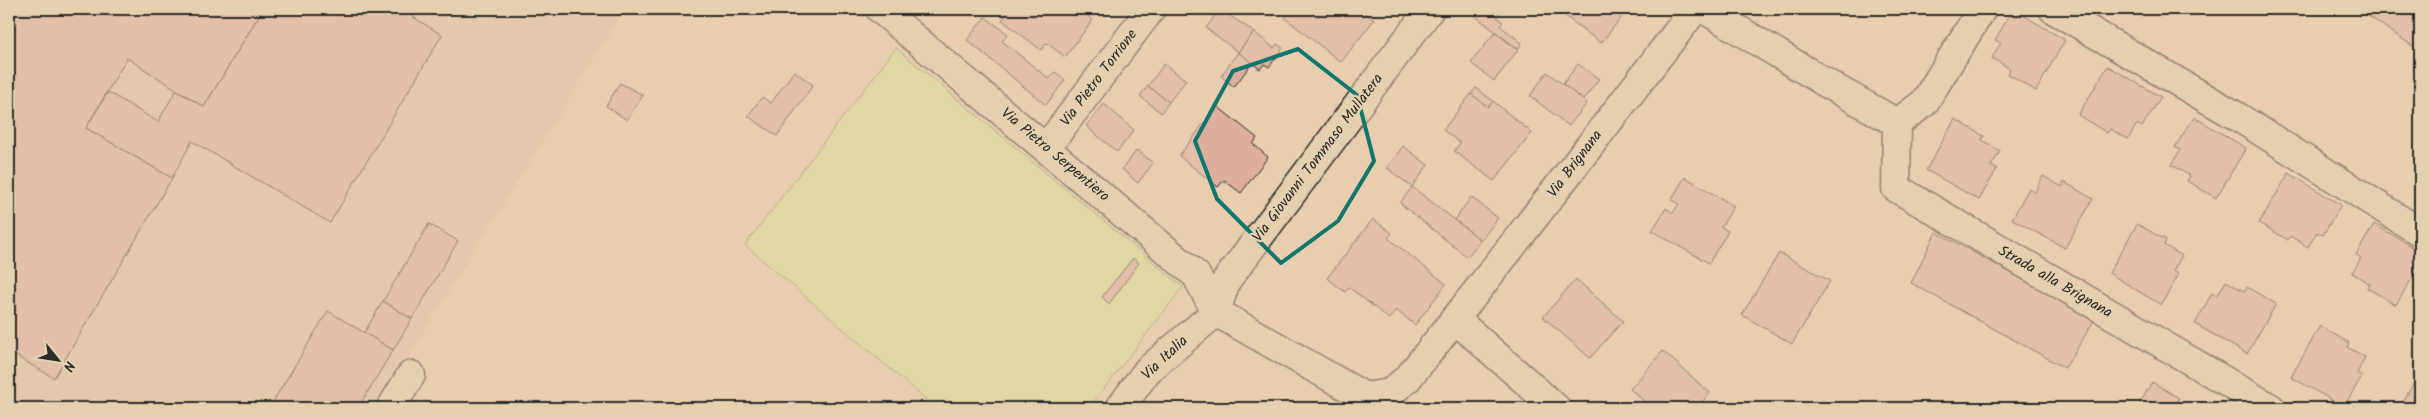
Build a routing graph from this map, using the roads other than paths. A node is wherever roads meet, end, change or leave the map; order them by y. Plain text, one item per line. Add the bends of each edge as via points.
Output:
1 (1151, 9) edge
2 (1430, 9) edge
3 (1695, 9) edge
4 (1704, 9) edge
5 (1982, 9) edge
6 (2052, 9) edge
7 (888, 11) edge
8 (1897, 123) junction
9 (1046, 148) junction
10 (2420, 232) edge
11 (1216, 312) junction
12 (1455, 319) junction
13 (411, 375) dead end
14 (391, 408) edge
15 (1120, 408) edge
16 (1556, 408) edge
17 (2271, 408) edge

1 - 9 street, Via Pietro Torrione
2 - 11 street, Via Giovanni Tommaso Mullatera via 1226,281
3 - 12 street, Via Brignana
4 - 8 street
5 - 8 street via 1924,103
6 - 10 street via 2238,117
7 - 9 street, Via Pietro Serpentiero
8 - 17 street, Strada alla Brignana via 1896,188
9 - 11 street, Via Pietro Serpentiero via 1196,274
11 - 12 street, Via Brignana via 1365,397 1390,393 1408,378
11 - 15 street, Via Italia via 1147,371
12 - 16 street
13 - 14 street

